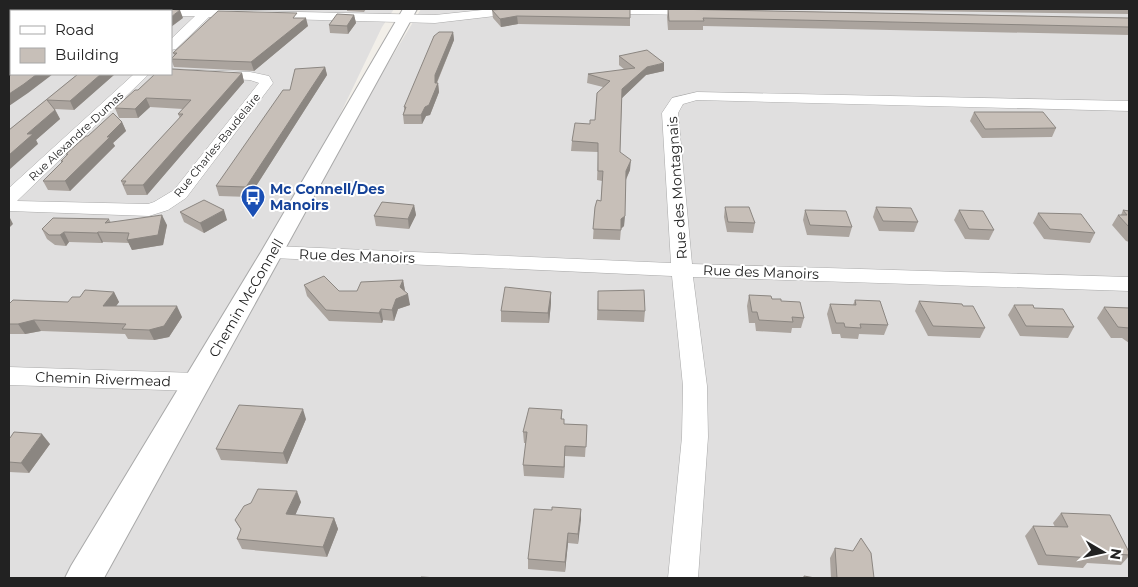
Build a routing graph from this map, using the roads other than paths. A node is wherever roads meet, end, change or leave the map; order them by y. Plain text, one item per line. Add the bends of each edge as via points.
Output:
1 (521, 9) edge
2 (556, 9) edge
3 (649, 10) edge
4 (172, 12) edge
5 (324, 12) edge
6 (708, 12) edge
7 (206, 13) junction
8 (408, 13) edge
9 (172, 45) edge
10 (172, 74) edge
11 (141, 75) edge
12 (1129, 106) edge
13 (9, 198) edge
14 (9, 206) edge
15 (273, 252) junction
16 (682, 270) junction
17 (1129, 284) edge
18 (9, 376) edge
19 (196, 382) junction
20 (84, 578) edge
21 (683, 578) edge

1 - 8 street via 453,18
2 - 3 street
3 - 6 street
4 - 7 street
5 - 7 street
5 - 8 street
7 - 9 street
8 - 15 street, Chemin McConnell
10 - 14 street, Rue Charles-Baudelaire via 250,76 264,79 266,83 180,194 149,210
11 - 13 street, Rue Alexandre-Dumas
12 - 16 street, Rue des Montagnais via 686,98 677,101 670,113
15 - 16 street, Rue des Manoirs
15 - 19 street, Chemin McConnell
16 - 17 street, Rue des Manoirs
16 - 21 street, Rue des Montagnais via 695,386 695,437
18 - 19 street, Chemin Rivermead
19 - 20 street, Chemin McConnell

